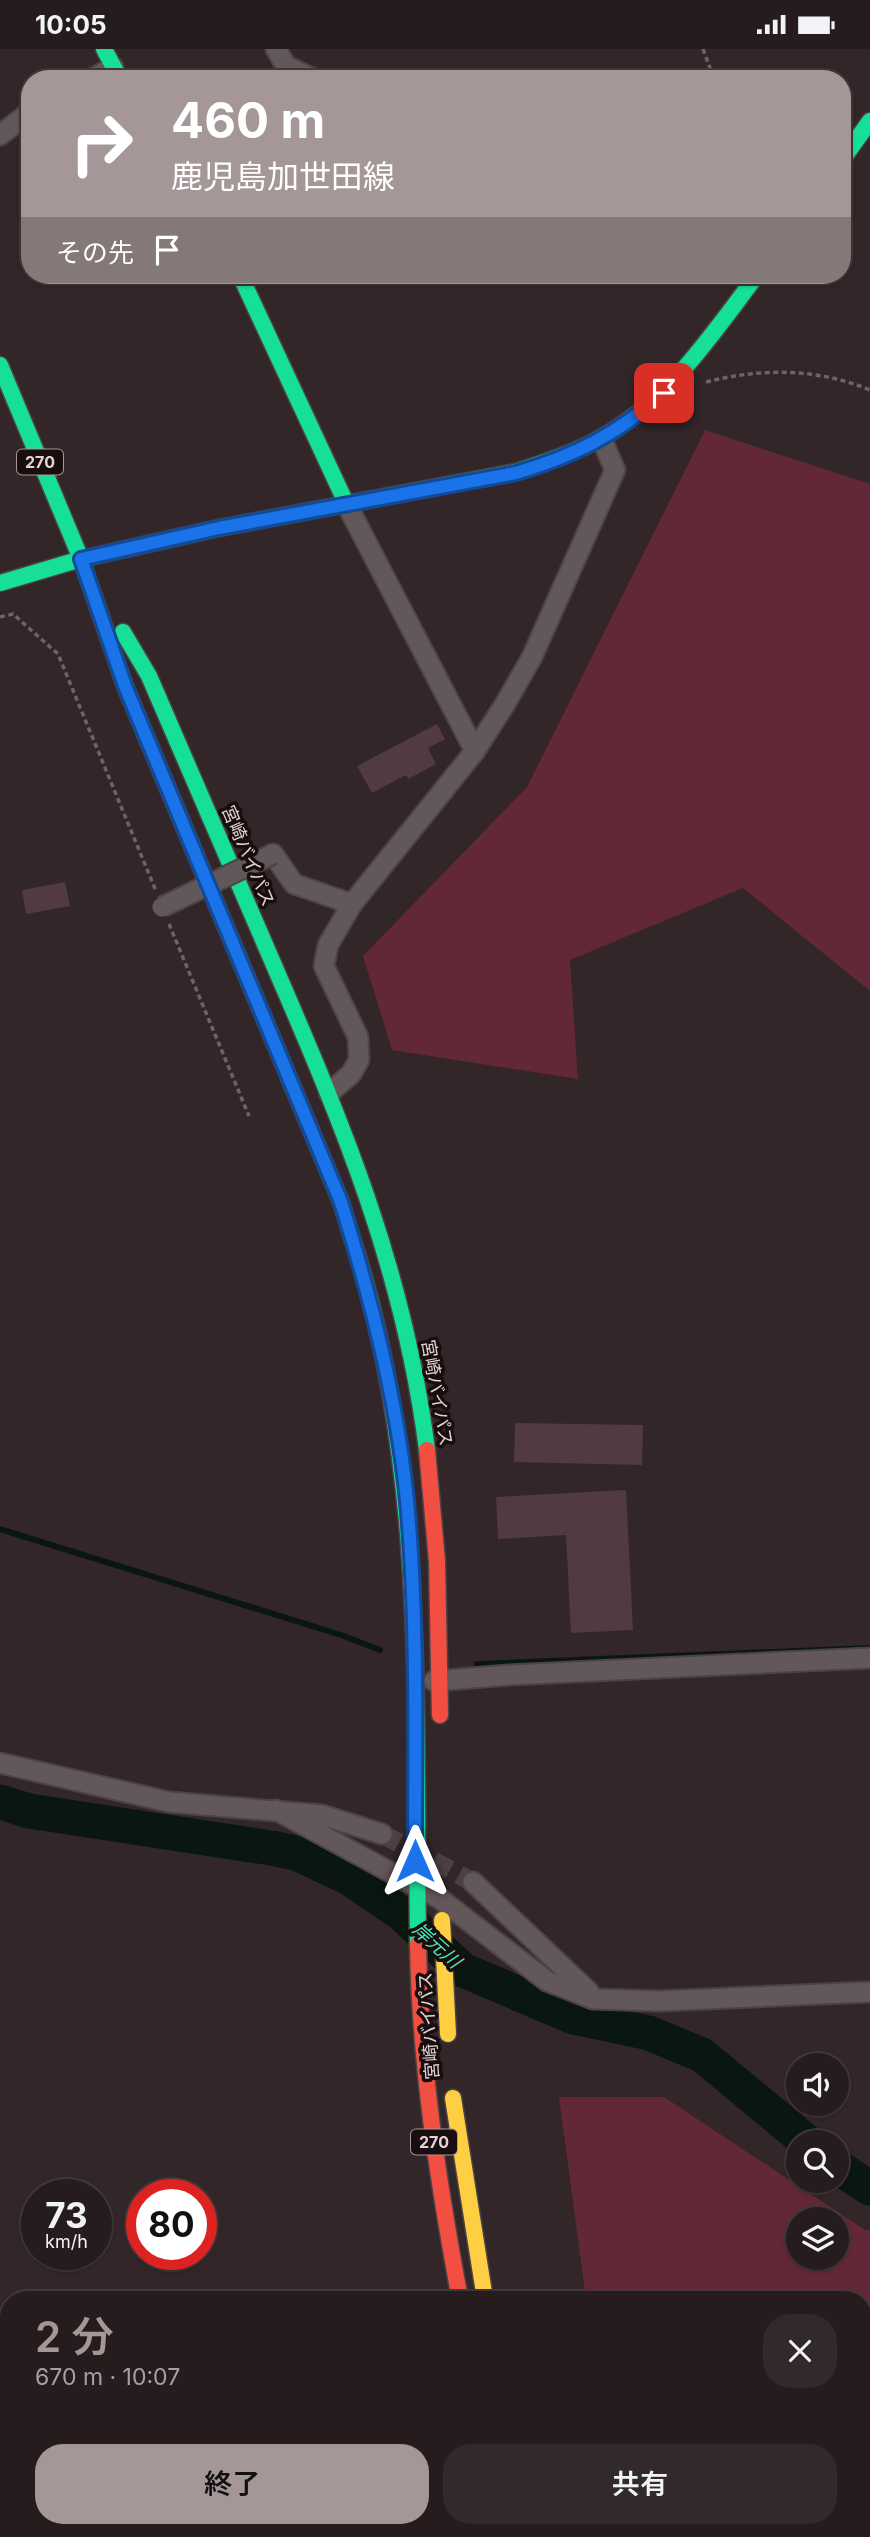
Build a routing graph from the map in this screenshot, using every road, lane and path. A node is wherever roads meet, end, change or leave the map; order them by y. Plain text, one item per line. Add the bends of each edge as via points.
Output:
1 (104, 49) edge
2 (276, 49) edge
3 (703, 49) edge
4 (115, 70) edge
5 (295, 70) edge
6 (710, 70) edge
7 (21, 119) edge
8 (870, 121) edge
9 (0, 135) edge
10 (863, 140) edge
11 (244, 284) edge
12 (750, 284) edge
13 (0, 365) edge
14 (704, 383) dead end
15 (870, 390) edge
16 (602, 440) junction
17 (347, 505) junction
18 (81, 559) junction
19 (0, 583) edge
20 (0, 617) edge
21 (475, 751) junction
22 (352, 904) junction
23 (162, 907) junction
24 (329, 1093) junction
25 (249, 1116) dead end
26 (870, 1658) edge
27 (440, 1681) junction
28 (415, 1682) junction
29 (440, 1735) dead end
30 (0, 1763) edge
31 (276, 1810) junction
32 (382, 1834) tunnel mouth
33 (473, 1882) tunnel mouth
34 (416, 1896) junction
35 (441, 1900) junction
36 (870, 1992) edge
37 (596, 1999) junction
38 (450, 2056) dead end
39 (452, 2081) dead end
40 (459, 2291) edge
41 (484, 2291) edge

1 - 4 main road
2 - 5 street via 286,66
3 - 6 path
7 - 9 street
8 - 10 main road
11 - 17 main road
12 - 16 main road via 685,371 636,417
13 - 18 main road, 宮崎バイパス / 270
14 - 15 path via 787,371 830,376
16 - 17 main road via 516,473
16 - 21 street via 615,470 532,657
17 - 18 main road
17 - 21 street
18 - 19 main road
18 - 24 main road, 宮崎バイパス / 270 via 149,676
18 - 28 main road, 宮崎バイパス / 270 via 125,686 341,1202 367,1286 384,1356 407,1501
20 - 23 path via 13,614 58,654
21 - 22 street
22 - 23 street, bridge via 294,884 273,854
22 - 24 street via 328,945 324,966 358,1037 359,1060 351,1075
23 - 25 path
24 - 27 main road, 宮崎バイパス / 270 via 384,1242 415,1370 433,1491
26 - 27 street
27 - 28 street
27 - 29 main road, 宮崎バイパス / 270
28 - 34 main road, 宮崎バイパス / 270
30 - 31 street via 169,1802
31 - 32 street via 322,1815
31 - 34 street
33 - 37 street
34 - 35 street
34 - 40 main road, 宮崎バイパス / 270 via 419,1983 437,2174
35 - 37 street via 547,1981
35 - 38 main road, 宮崎バイパス
36 - 37 street via 659,2001
39 - 41 main road, 宮崎バイパス / 270

